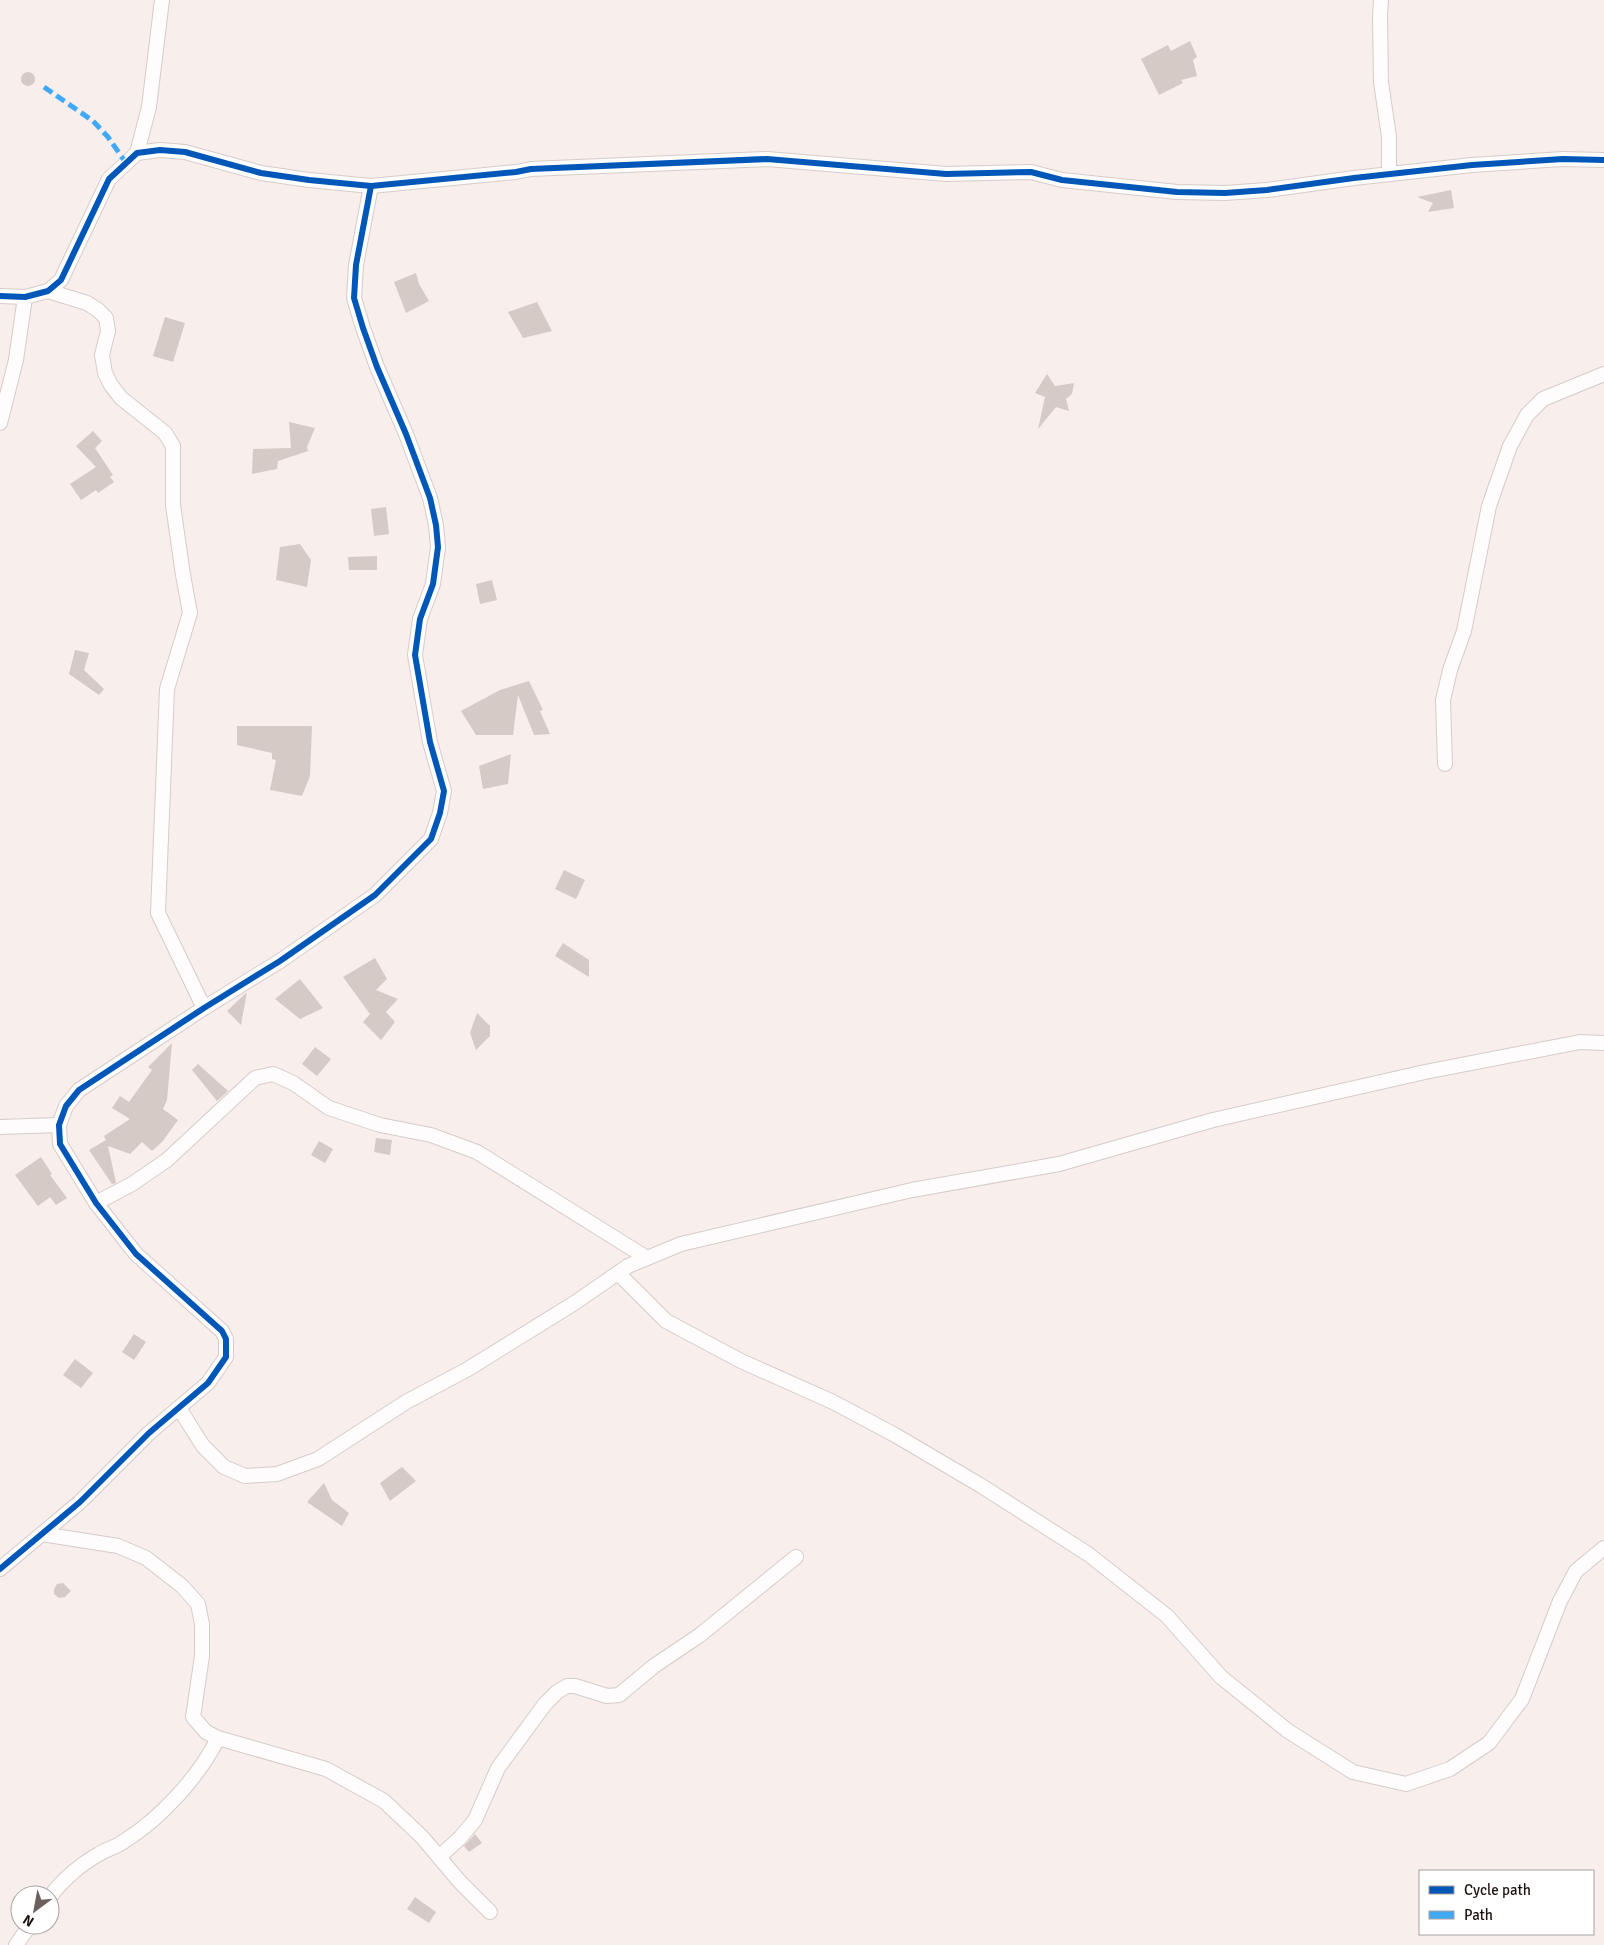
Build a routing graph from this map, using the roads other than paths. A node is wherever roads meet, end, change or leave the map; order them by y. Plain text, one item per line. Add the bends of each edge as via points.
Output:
1 (162, 0) edge
2 (1381, 0) edge
3 (137, 153) junction
4 (1604, 160) edge
5 (1389, 174) junction
6 (371, 186) junction
7 (48, 291) junction
8 (0, 296) edge
9 (25, 297) junction
10 (1604, 374) edge
11 (0, 423) edge
12 (1445, 764) dead end
13 (204, 1008) junction
14 (1604, 1044) edge
15 (59, 1124) junction
16 (0, 1127) edge
17 (96, 1203) junction
18 (647, 1258) junction
19 (618, 1274) junction
20 (179, 1408) junction
21 (42, 1534) junction
22 (1604, 1548) edge
23 (796, 1558) dead end
24 (0, 1569) edge
25 (218, 1738) junction
26 (439, 1857) junction
27 (60, 1887) edge
28 (490, 1912) dead end

1 - 3 street via 150,98
2 - 5 street via 1381,82 1389,136
3 - 6 street via 160,150 185,152 261,173
3 - 7 street via 109,179 71,262 61,280
4 - 5 street via 1481,165
5 - 6 street via 1225,194 1062,180 1031,172 946,174 767,160 531,169
6 - 13 street via 356,265 354,298 374,359 430,498 436,525 438,546 433,584 420,619 415,655 430,742 444,791 440,813 431,839 375,895 280,962
7 - 9 street
7 - 13 street via 87,303 106,318 108,331 102,355 110,385 166,433 173,446 174,504 190,613 167,689 158,914
8 - 9 street
9 - 11 street via 16,360
10 - 12 street via 1543,399 1527,416 1510,446 1488,506 1464,631 1450,670 1444,700
13 - 15 street via 79,1090 66,1106
14 - 18 street via 1580,1042 1416,1074 1213,1120 1059,1164 912,1190 681,1244
15 - 16 street
15 - 17 street via 60,1144
17 - 18 street via 167,1160 255,1078 273,1074 293,1083 329,1108 380,1125 431,1135 477,1152
17 - 20 street via 136,1254 222,1331 226,1339 226,1357 208,1383
18 - 19 street
19 - 20 street via 468,1369 406,1402 318,1459 294,1469 277,1474 245,1476 224,1467 203,1446
19 - 22 street via 666,1321 895,1435 1088,1554 1167,1616 1221,1677 1288,1732 1353,1772 1406,1784 1450,1769 1489,1743 1522,1699 1560,1601 1576,1571
20 - 21 street
21 - 24 street
21 - 25 street via 118,1546 146,1558 182,1586 198,1604 202,1656 193,1717 206,1732
23 - 26 street via 619,1695 607,1696 575,1686 567,1686 557,1692 498,1768 475,1820
25 - 26 street via 334,1774 384,1801
25 - 27 street via 210,1755 166,1807 122,1843 76,1870
26 - 28 street

